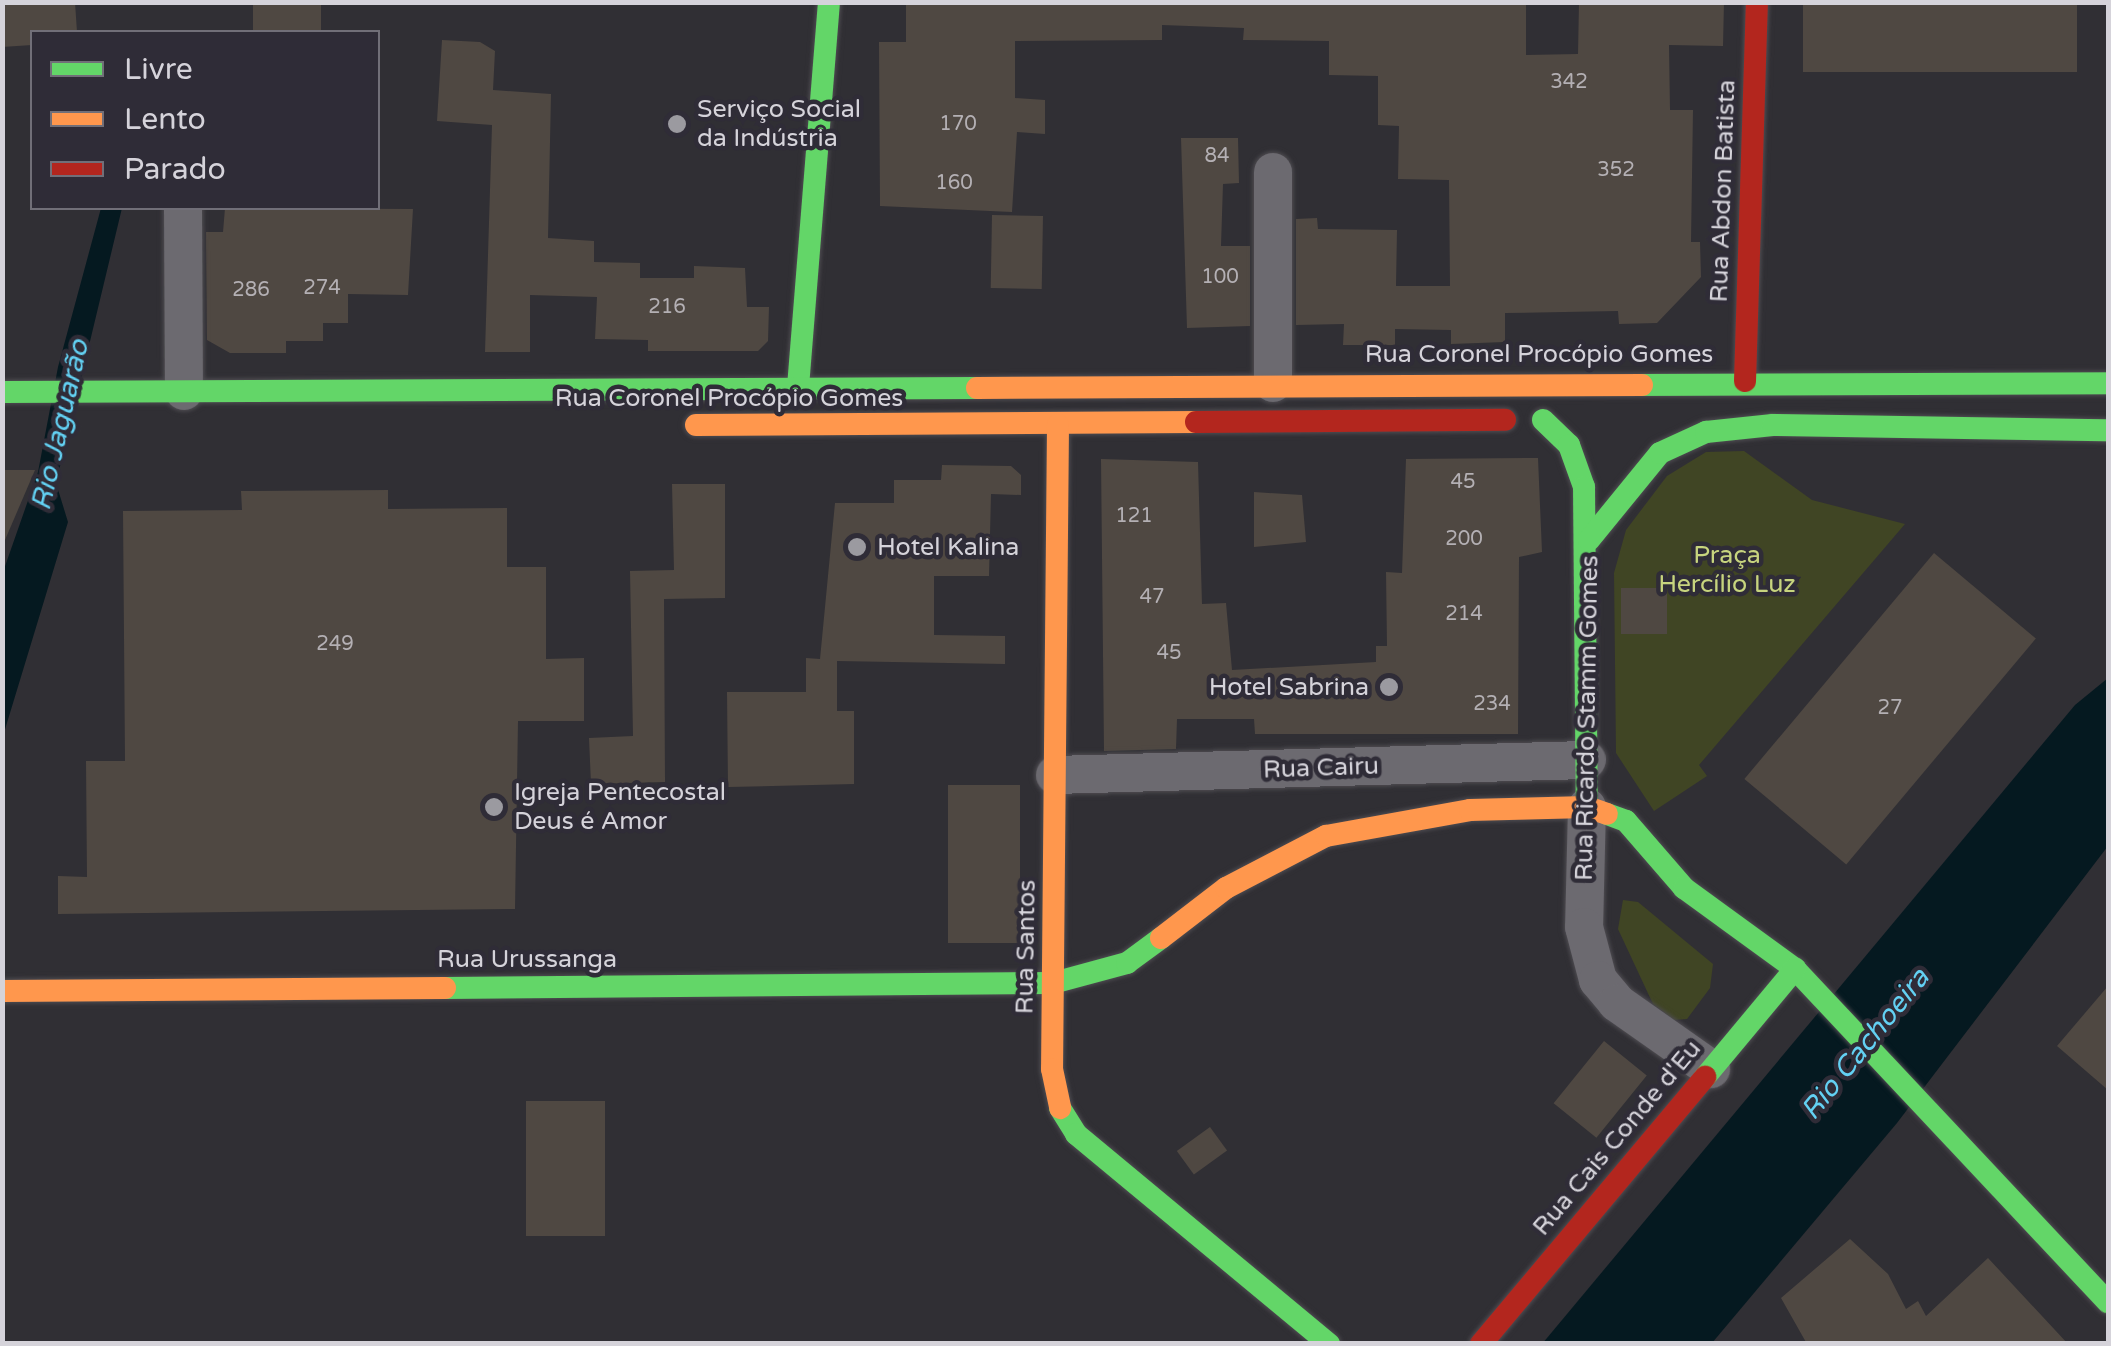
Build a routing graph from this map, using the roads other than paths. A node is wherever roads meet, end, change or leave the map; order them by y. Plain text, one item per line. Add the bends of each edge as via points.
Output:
1 (830, 2) edge
2 (1757, 2) edge
3 (1273, 172) dead end
4 (183, 210) edge
5 (1745, 380) junction
6 (1273, 383) junction
7 (2108, 383) edge
8 (798, 387) junction
9 (184, 391) junction
10 (2, 392) edge
11 (1680, 412) dead end
12 (1543, 420) junction
13 (1577, 420) dead end
14 (1058, 424) junction
15 (1773, 425) junction
16 (676, 426) dead end
17 (2108, 430) edge
18 (1589, 540) junction
19 (1587, 760) junction
20 (1055, 775) junction
21 (1587, 807) junction
22 (1795, 969) junction
23 (1053, 983) junction
24 (2, 991) edge
25 (1711, 1069) junction
26 (2108, 1302) edge
27 (1329, 1344) edge
28 (1481, 1344) edge

1 - 8 main road
2 - 5 main road, Rua Abdon Batista
3 - 6 street
4 - 9 street
5 - 6 main road, Rua Coronel Procópio Gomes
5 - 7 main road
5 - 11 main road, Rua Coronel Procópio Gomes
5 - 15 main road
6 - 8 main road, Rua Coronel Procópio Gomes
8 - 9 main road, Rua Coronel Procópio Gomes
9 - 10 main road, Rua Coronel Procópio Gomes
12 - 13 main road, Rua Coronel Procópio Gomes
12 - 14 main road, Rua Coronel Procópio Gomes
12 - 18 main road via 1578,463
14 - 16 main road, Rua Coronel Procópio Gomes
14 - 20 main road, Rua Santos
15 - 17 main road, Rua Ricardo Stamm Gomes
15 - 18 main road, Rua Ricardo Stamm Gomes via 1706,432 1660,453
18 - 19 main road, Rua Ricardo Stamm Gomes
19 - 20 street, Rua Cairu
19 - 21 main road, Rua Ricardo Stamm Gomes
20 - 23 main road, Rua Santos
21 - 22 main road via 1626,821 1684,888
21 - 23 main road, Rua Urussanga via 1470,810 1326,836 1226,888 1127,963
21 - 25 street, Rua Ricardo Stamm Gomes via 1584,927 1598,980 1617,1003
22 - 25 main road, Rua Cais Conde d'Eu
22 - 26 main road
23 - 24 main road, Rua Urussanga
23 - 27 main road, Rua Santos via 1052,1069 1061,1114 1076,1134
25 - 28 main road, Rua Cais Conde d'Eu

